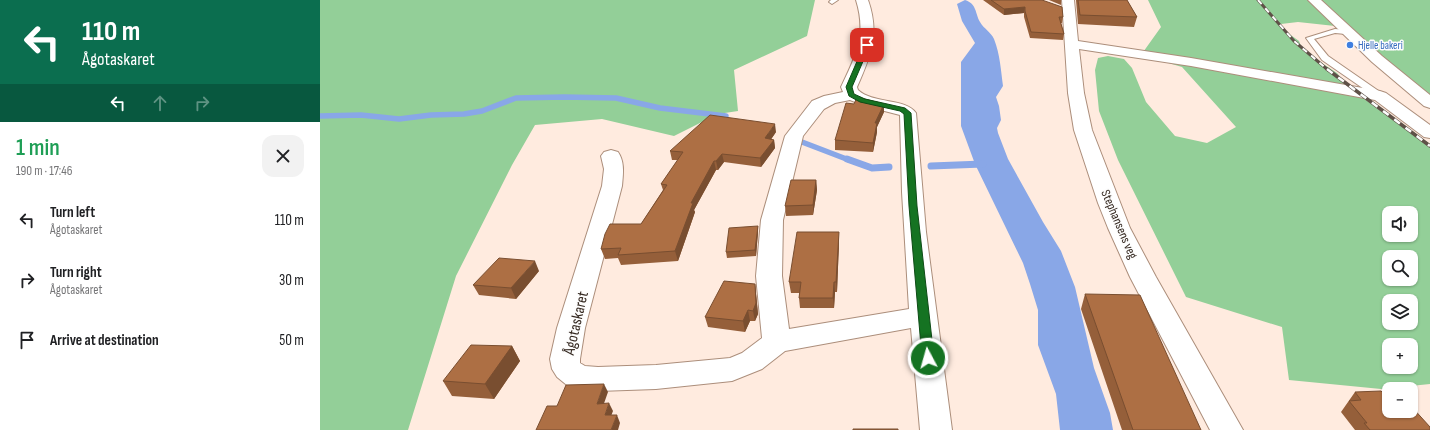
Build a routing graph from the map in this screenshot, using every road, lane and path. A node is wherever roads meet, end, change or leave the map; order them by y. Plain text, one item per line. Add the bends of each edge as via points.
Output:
1 (862, 0) edge
2 (1314, 0) edge
3 (1067, 7) edge
4 (1346, 32) junction
5 (1073, 44) junction
6 (851, 95) junction
7 (1380, 96) junction
8 (1430, 103) edge
9 (1430, 133) edge
10 (611, 156) dead end
11 (923, 316) junction
12 (777, 342) junction
13 (936, 430) edge
14 (1227, 430) edge

1 - 6 street via 869,36 849,87
2 - 4 street
3 - 5 street, Stephansens veg
4 - 7 lane via 1335,31 1310,38 1325,58
4 - 8 street
5 - 7 street
5 - 14 street, Stephansens veg via 1076,93 1083,130 1119,228
6 - 11 street via 908,113 909,160
6 - 12 street via 827,100 818,105 794,136 772,220 769,276
7 - 9 street
10 - 12 street, Ågotaskaret via 614,169 612,186 571,328 565,359 568,369 579,377 598,379 656,377 732,369 752,361
11 - 12 street, Ågotaskaret
11 - 13 street

